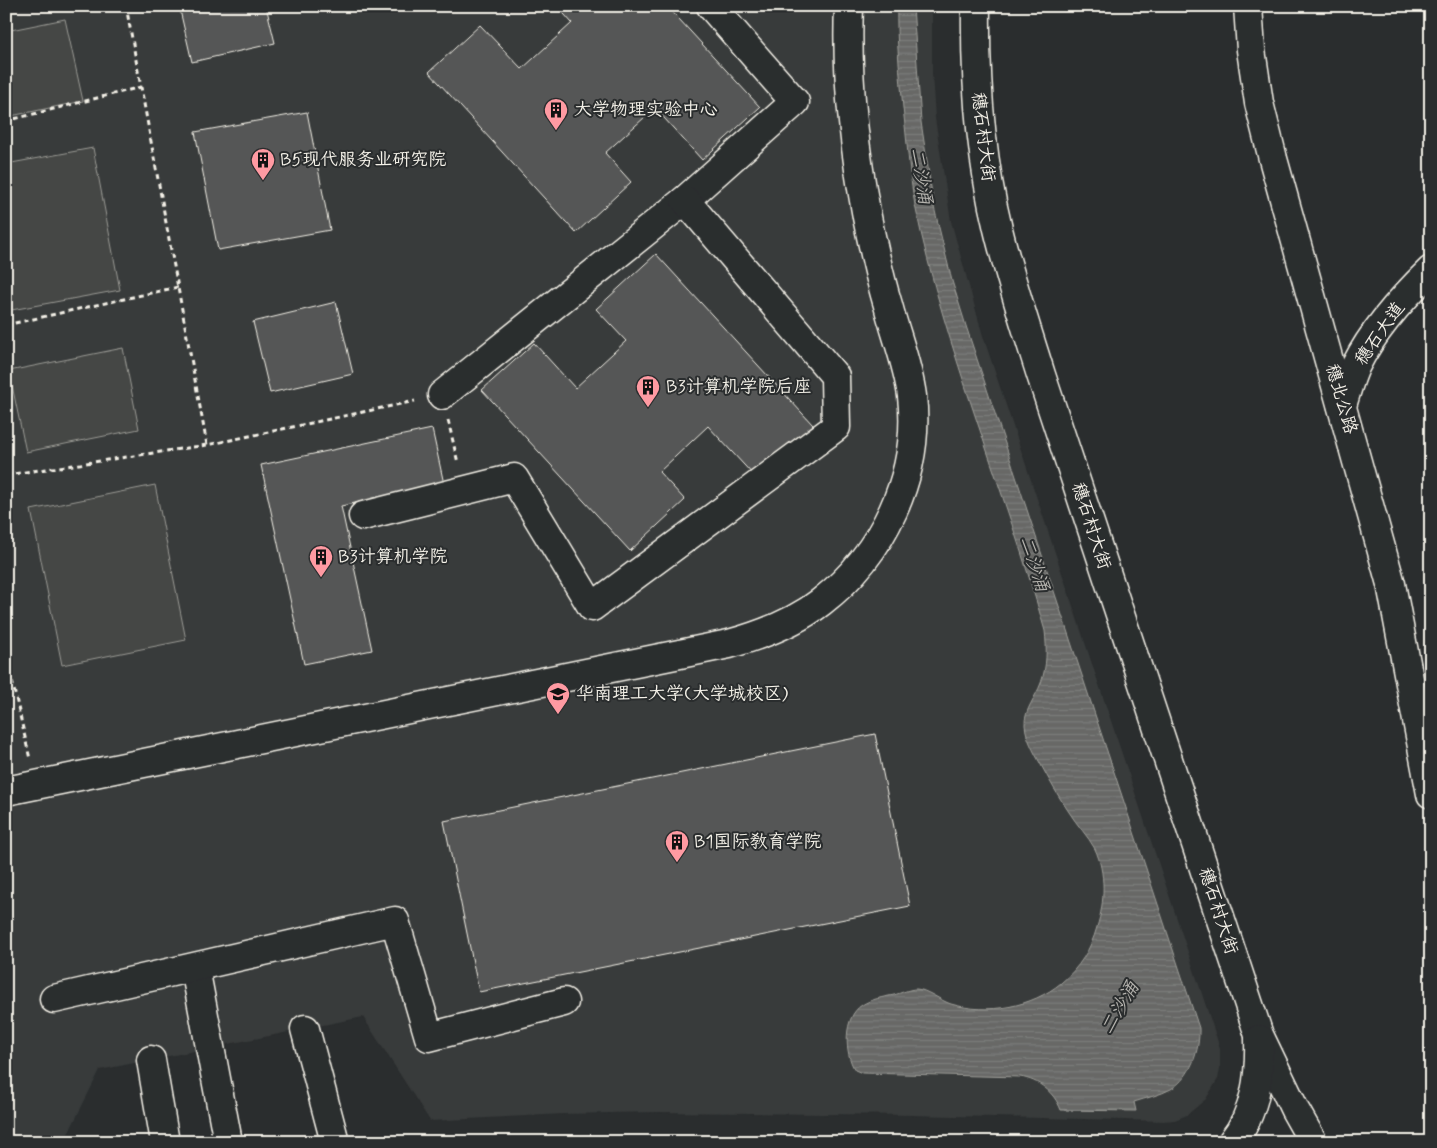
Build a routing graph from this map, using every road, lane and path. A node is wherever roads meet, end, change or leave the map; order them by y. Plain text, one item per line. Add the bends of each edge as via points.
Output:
1 (126, 6) edge
2 (712, 6) edge
3 (849, 6) edge
4 (976, 6) edge
5 (1248, 6) edge
6 (141, 87) junction
7 (6, 121) edge
8 (685, 200) junction
9 (1431, 270) edge
10 (178, 287) junction
11 (6, 325) edge
12 (442, 395) junction
13 (1342, 406) junction
14 (207, 445) junction
15 (6, 475) edge
16 (464, 490) junction
17 (363, 516) dead end
18 (6, 654) edge
19 (32, 765) dead end
20 (6, 790) edge
21 (1431, 794) edge
22 (195, 968) junction
23 (54, 999) dead end
24 (564, 1002) dead end
25 (305, 1029) dead end
26 (1259, 1035) junction
27 (152, 1060) dead end
28 (165, 1142) edge
29 (228, 1142) edge
30 (335, 1142) edge
31 (1232, 1142) edge
32 (1313, 1142) edge

1 - 6 path
2 - 8 street via 795,102
3 - 20 street via 849,70 860,171 876,257 908,372 913,425 906,476 896,506 869,554 849,577 798,617 754,637 729,644
4 - 26 street, 穗石村大街 via 977,89 982,137 1003,248 1041,375
5 - 13 street, 穗北公路 via 1259,103
6 - 7 path
6 - 10 path
8 - 12 street
8 - 16 street via 835,376 836,427 592,607 514,478
9 - 13 street, 穗石大道 via 1366,346
10 - 11 path
10 - 14 path
12 - 14 path
12 - 16 path
13 - 21 street, 穗北公路 via 1395,602
14 - 15 path
16 - 17 street
18 - 19 path
22 - 23 street
22 - 24 street via 395,921 429,1037
22 - 29 street
25 - 30 street
26 - 31 street, 穗石村大街 via 1254,1100
26 - 32 street, 穗石村大街
27 - 28 street

